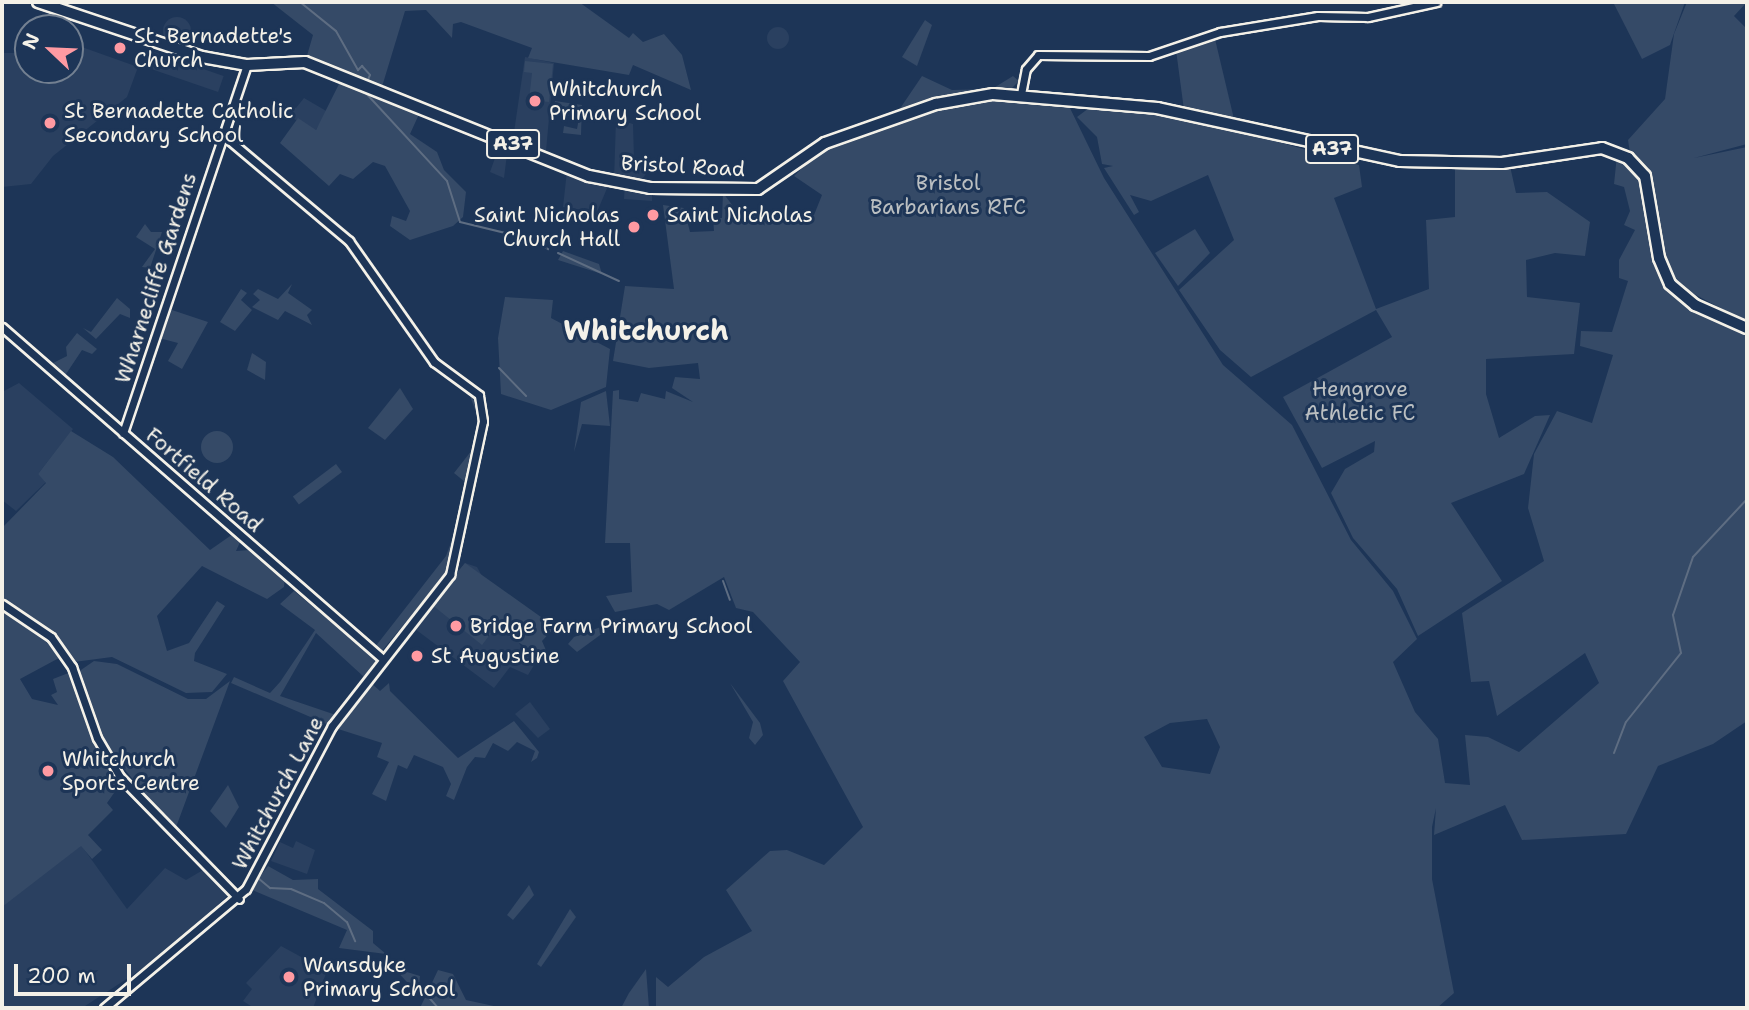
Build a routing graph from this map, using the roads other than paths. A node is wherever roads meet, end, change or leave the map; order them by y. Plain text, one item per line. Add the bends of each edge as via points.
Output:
1 (38, 2) edge
2 (1436, 2) edge
3 (247, 65) junction
4 (1021, 94) junction
5 (222, 134) junction
6 (2, 327) edge
7 (1747, 328) edge
8 (123, 433) junction
9 (2, 604) edge
10 (383, 659) junction
11 (239, 899) junction
12 (104, 1008) edge

1 - 3 highway, A37 via 202,57
2 - 4 street via 1368,17 1318,16 1220,32 1149,57 1038,55 1026,69
3 - 4 highway, Bristol Road / A37 via 302,61 622,184 750,190 796,167 807,155 936,104
3 - 5 street, Wharnecliffe Gardens
4 - 7 highway, A37 via 1192,114 1379,159 1510,162 1591,147 1632,161 1650,188 1658,258 1670,284 1695,305
5 - 8 street, Wharnecliffe Gardens
5 - 10 street, Whitchurch Lane via 349,241 434,362 469,384 482,402 455,566
6 - 8 street, Fortfield Road
8 - 10 street, Fortfield Road
9 - 11 street via 51,637 72,667 97,738 120,777
10 - 11 street, Whitchurch Lane via 332,726
11 - 12 street, Whitchurch Lane

